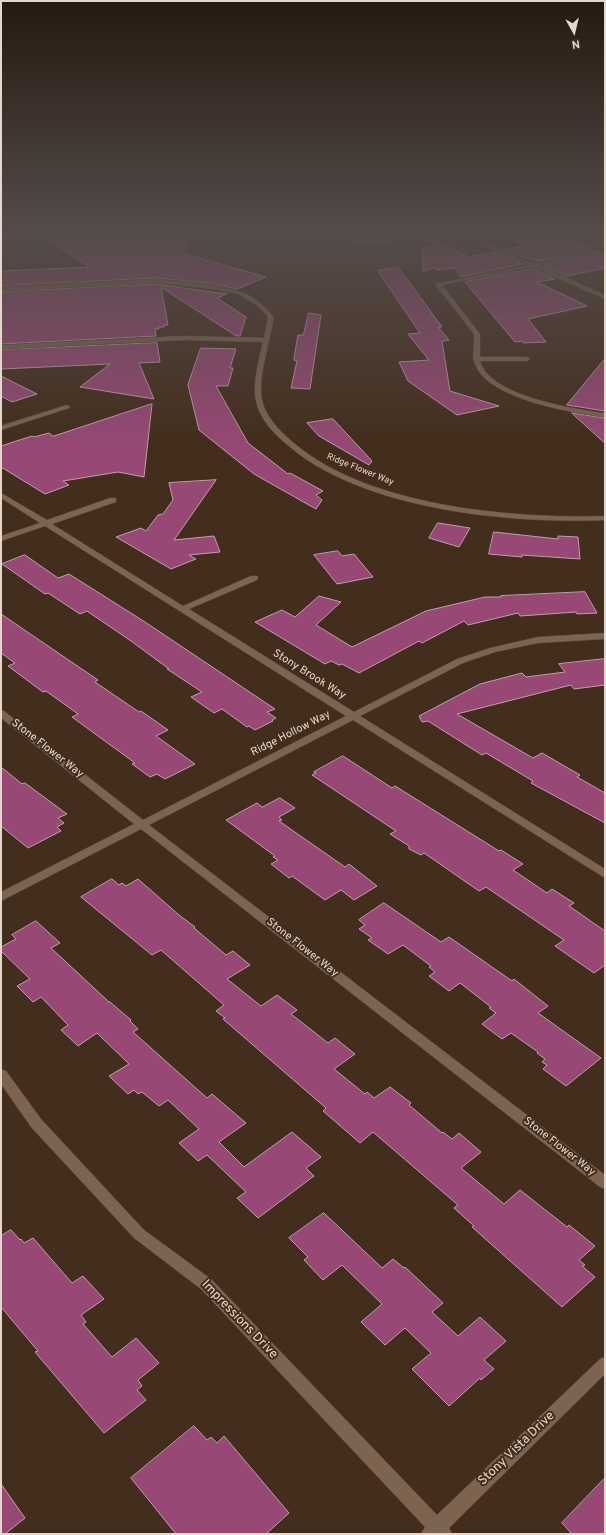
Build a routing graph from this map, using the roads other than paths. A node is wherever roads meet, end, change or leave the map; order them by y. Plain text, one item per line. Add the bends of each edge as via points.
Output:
1 (261, 307) edge
2 (456, 307) edge
3 (267, 340) junction
4 (1, 347) edge
5 (476, 359) junction
6 (528, 360) dead end
7 (67, 408) dead end
8 (605, 415) edge
9 (1, 428) edge
10 (1, 495) edge
11 (113, 500) dead end
12 (605, 518) edge
13 (45, 523) junction
14 (1, 539) edge
15 (254, 578) dead end
16 (183, 609) junction
17 (605, 636) edge
18 (1, 712) edge
19 (352, 716) junction
20 (141, 824) junction
21 (605, 874) edge
22 (1, 897) edge
23 (1, 1074) edge
24 (605, 1183) edge
25 (605, 1364) edge
26 (436, 1532) edge

1 - 3 street, Ridge Flower Way via 271,317
2 - 5 street via 477,334
3 - 4 street via 184,338
3 - 12 street, Ridge Flower Way via 258,400 266,418 282,437 311,460 370,486 447,507 506,515
5 - 6 street
5 - 8 street via 480,369 491,380 529,399
7 - 9 street
10 - 13 street, Stony Brook Way
11 - 13 street
13 - 14 street
13 - 16 street, Stony Brook Way
15 - 16 street
16 - 19 street, Stony Brook Way
17 - 19 street, Ridge Hollow Way via 538,640 460,661
18 - 20 street, Stone Flower Way
19 - 20 street, Ridge Hollow Way
19 - 21 street, Stony Brook Way
20 - 22 street, Ridge Hollow Way
20 - 24 street, Stone Flower Way
23 - 26 street, Impressions Drive via 36,1123 139,1234 206,1284
25 - 26 street, Stony Vista Drive

